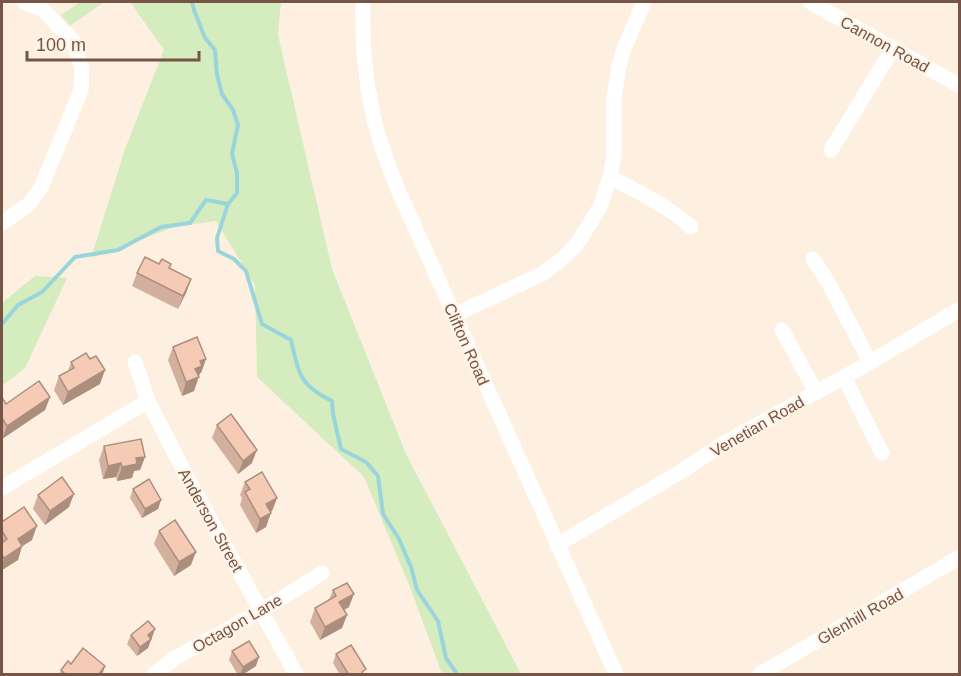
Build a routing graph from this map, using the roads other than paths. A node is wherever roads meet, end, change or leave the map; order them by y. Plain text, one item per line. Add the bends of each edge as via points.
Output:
1 (24, 2) edge
2 (363, 2) edge
3 (644, 2) edge
4 (810, 2) edge
5 (893, 48) junction
6 (960, 86) edge
7 (831, 150) dead end
8 (610, 177) junction
9 (2, 223) edge
10 (691, 227) dead end
11 (813, 259) dead end
12 (960, 309) edge
13 (454, 315) junction
14 (782, 330) dead end
15 (135, 362) dead end
16 (870, 362) junction
17 (844, 377) junction
18 (816, 392) junction
19 (148, 401) junction
20 (882, 453) dead end
21 (2, 488) edge
22 (557, 545) junction
23 (960, 557) edge
24 (322, 573) dead end
25 (261, 611) junction
26 (154, 675) edge
27 (296, 675) edge
28 (616, 675) edge
29 (760, 675) edge

1 - 9 street via 42,9 73,41 82,68 81,90 41,188 28,205
2 - 13 street, Clifton Road via 364,61 382,149
3 - 8 street via 619,66
4 - 5 street, Cannon Road
5 - 6 street, Cannon Road
5 - 7 street
8 - 10 street
8 - 13 street via 600,207 562,260 542,274
11 - 16 street
12 - 16 street, Venetian Road
13 - 22 street, Clifton Road
14 - 18 street
15 - 19 street, Anderson Street
16 - 17 street, Venetian Road
17 - 18 street, Venetian Road
17 - 20 street
18 - 22 street, Venetian Road
19 - 21 street
19 - 25 street, Anderson Street
22 - 28 street, Clifton Road
23 - 29 street, Glenhill Road
24 - 25 street, Octagon Lane
25 - 26 street, Octagon Lane via 175,658
25 - 27 street, Anderson Street

